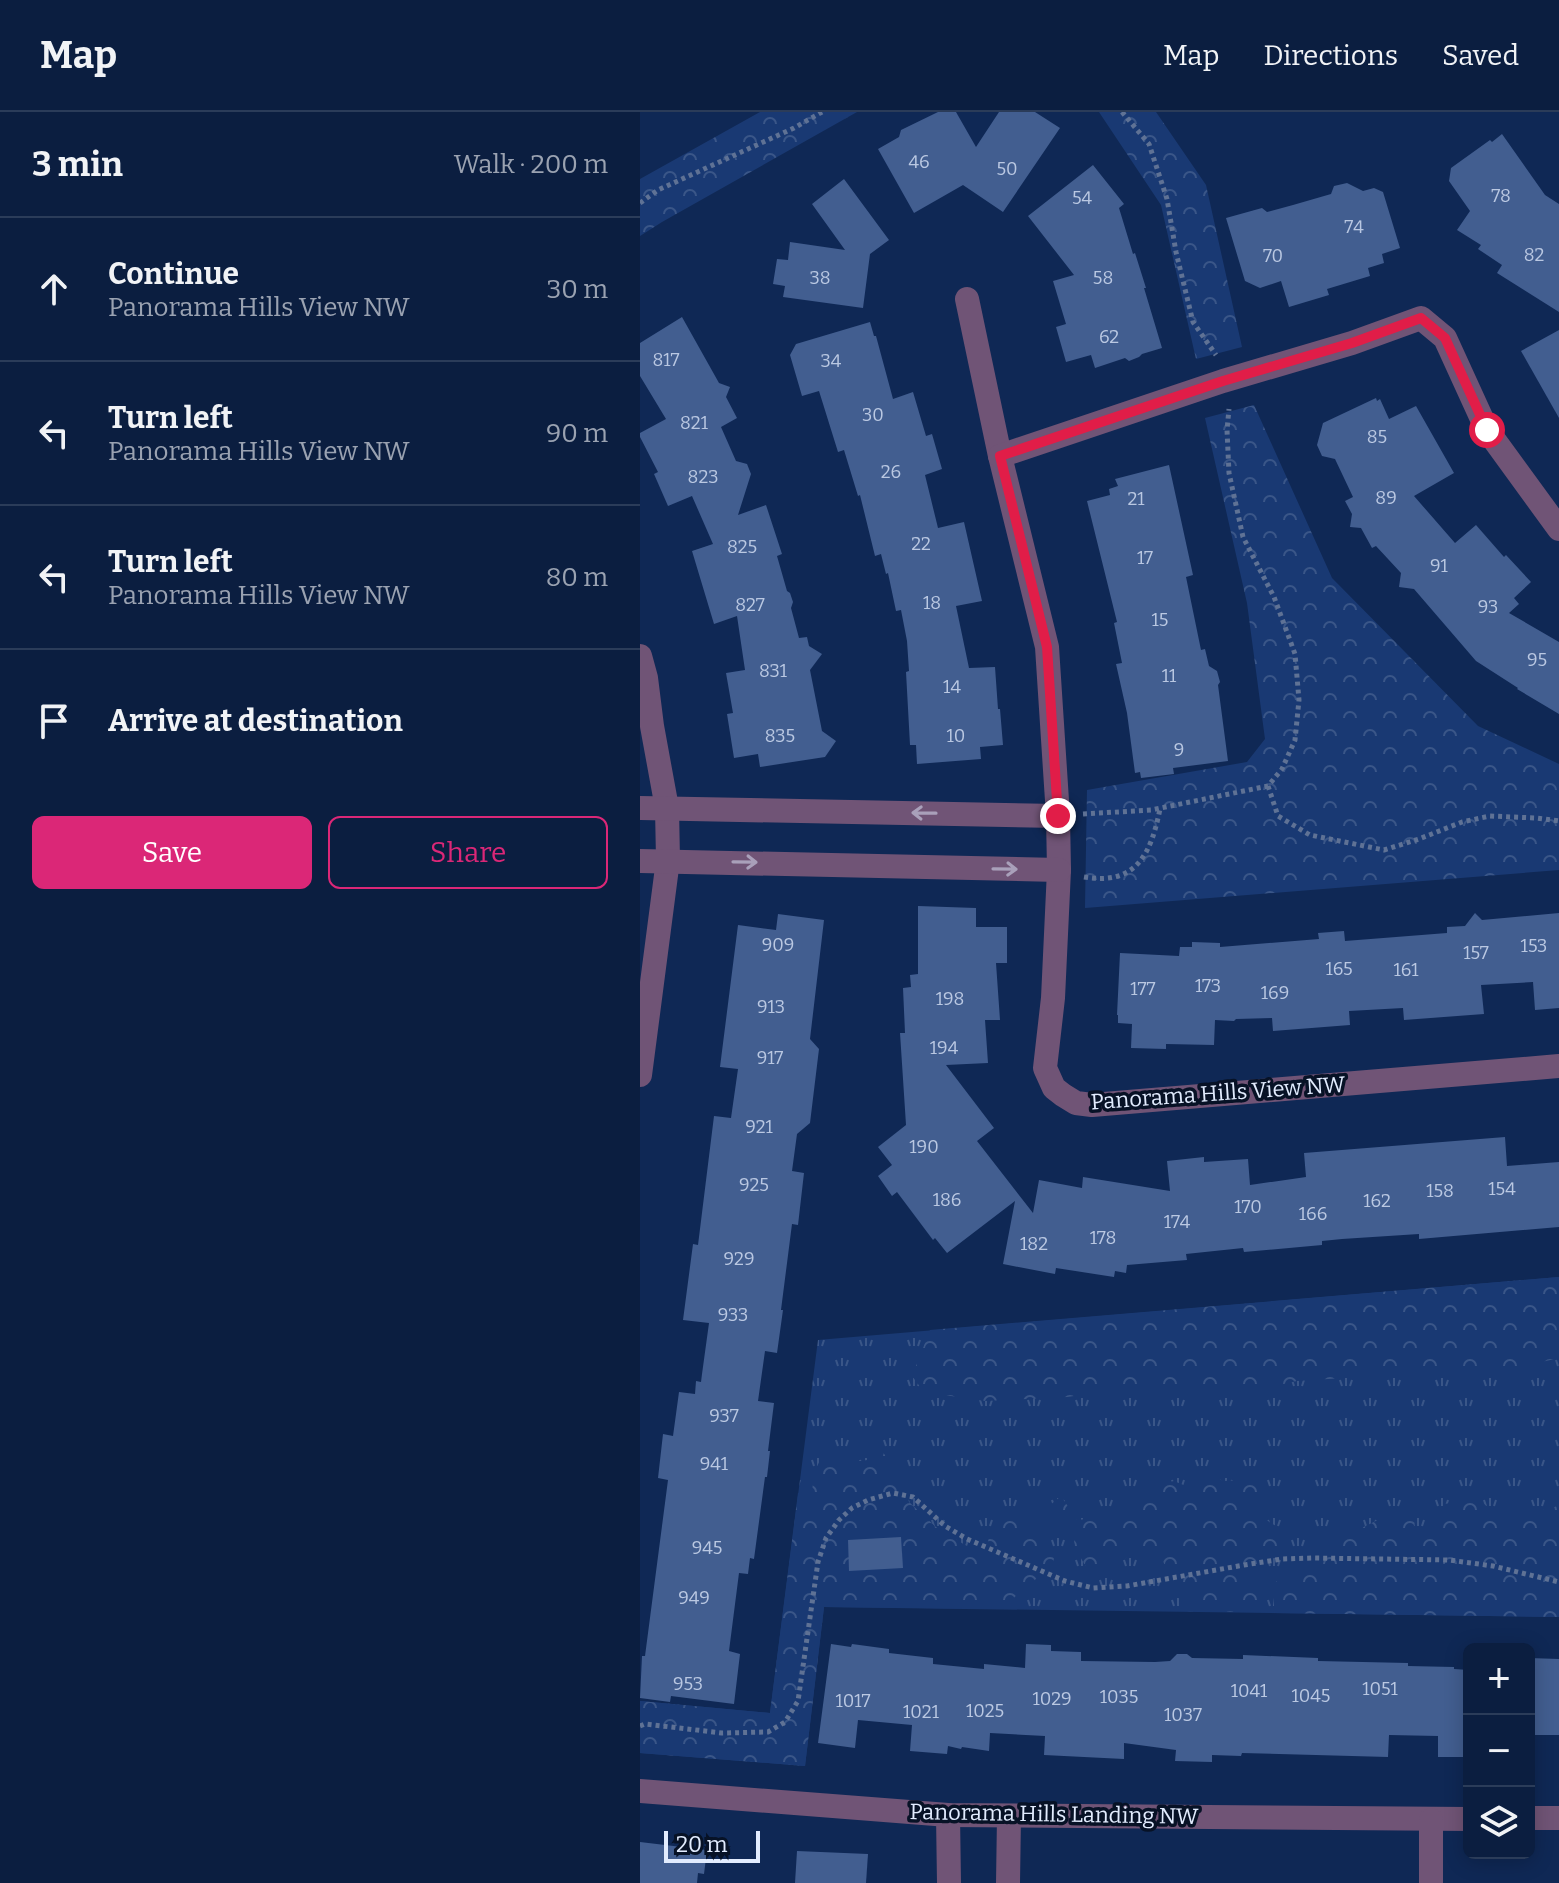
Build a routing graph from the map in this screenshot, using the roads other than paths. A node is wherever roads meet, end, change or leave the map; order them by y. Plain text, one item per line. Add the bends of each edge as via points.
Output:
1 (967, 299) dead end
2 (1000, 456) junction
3 (1559, 529) edge
4 (640, 656) edge
5 (640, 808) edge
6 (667, 808) junction
7 (1058, 816) junction
8 (668, 860) junction
9 (640, 861) edge
10 (1059, 870) junction
11 (1559, 1066) edge
12 (640, 1075) edge
13 (640, 1791) edge
14 (948, 1815) junction
15 (1009, 1816) junction
16 (1535, 1818) edge
17 (1559, 1818) edge
18 (1463, 1819) edge
19 (1431, 1820) junction
20 (949, 1883) edge
21 (1008, 1883) edge
22 (1431, 1883) edge

1 - 2 street, Panorama Hills View NW
2 - 3 street via 1421,318 1445,338 1487,430
2 - 7 street, Panorama Hills View NW via 1047,647
4 - 6 street
5 - 6 street
7 -> 6 street
6 - 8 street
7 - 10 street, Panorama Hills View NW
8 - 9 street
8 -> 10 street
8 - 12 street
10 - 11 street, Panorama Hills View NW via 1045,1068 1054,1088 1076,1103
13 - 14 street, Panorama Hills Landing NW
14 - 15 street, Panorama Hills Landing NW
14 - 20 street
15 - 19 street, Panorama Hills Landing NW
15 - 21 street
16 - 17 street
18 - 19 street, Panorama Hills Landing NW
19 - 22 street

